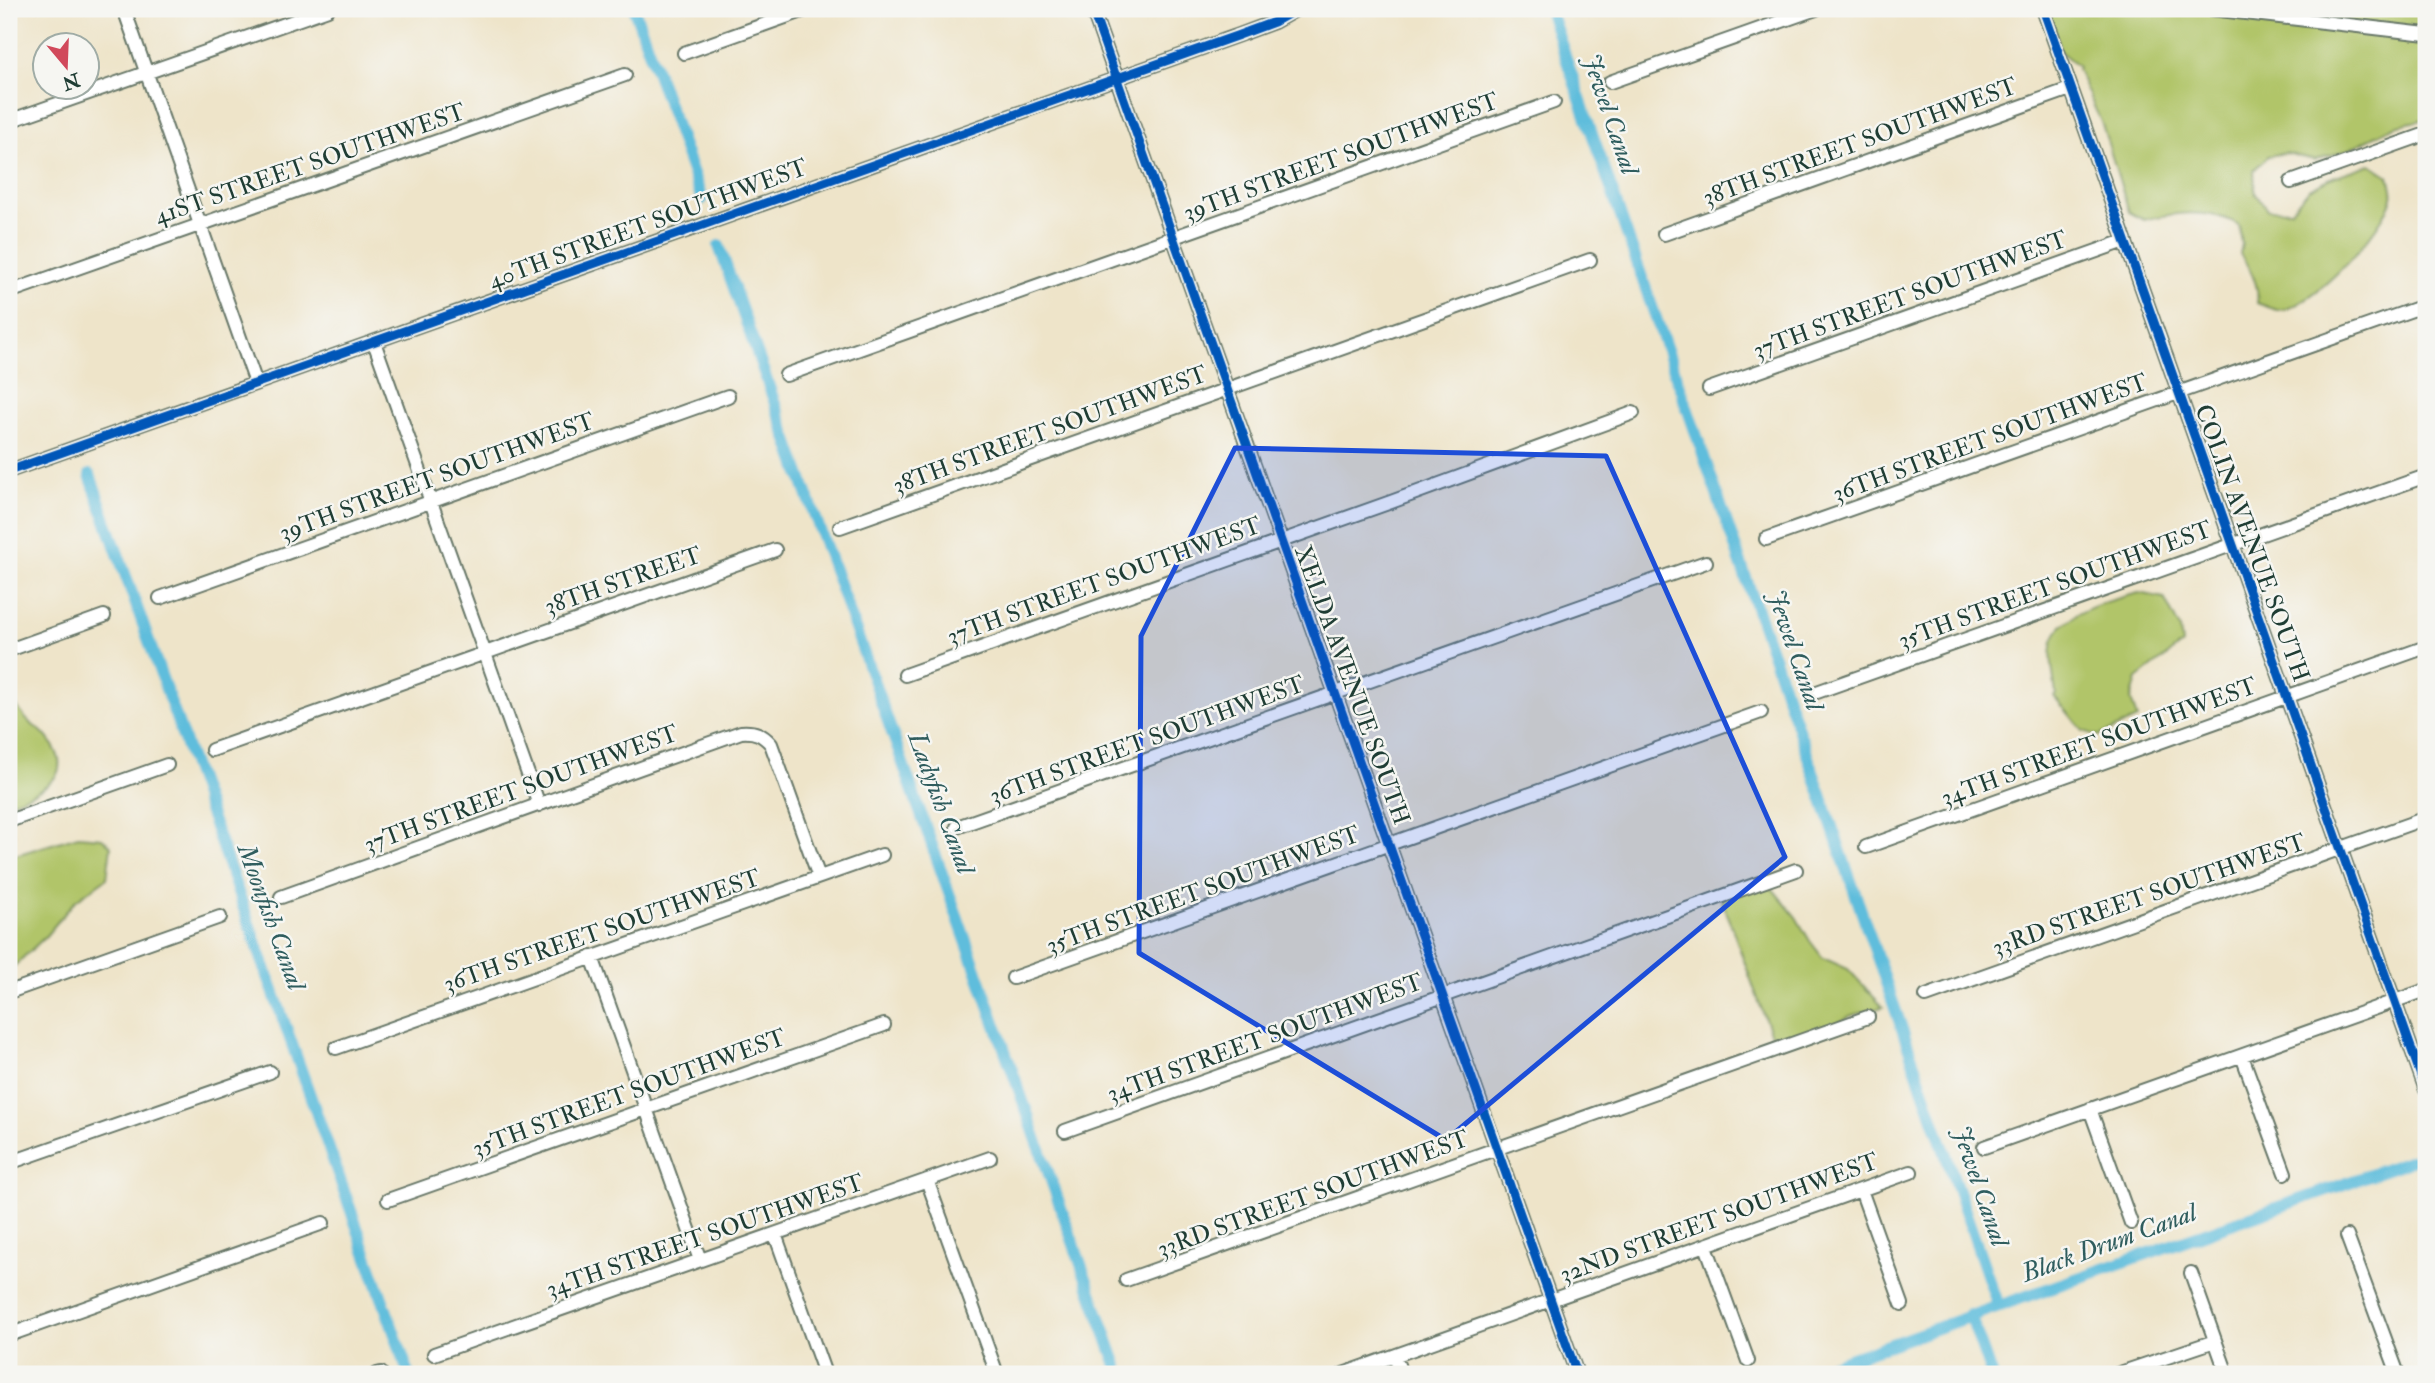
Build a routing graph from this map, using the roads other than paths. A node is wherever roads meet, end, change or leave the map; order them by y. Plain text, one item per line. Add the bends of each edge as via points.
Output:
1 (124, 9) edge
2 (328, 9) edge
3 (808, 9) edge
4 (1092, 9) edge
5 (1297, 9) edge
6 (1816, 9) edge
7 (2043, 9) edge
8 (2211, 9) edge
9 (2426, 34) edge
10 (684, 53) dead end
11 (147, 73) junction
12 (625, 75) dead end
13 (1117, 78) junction
14 (1610, 82) dead end
15 (2070, 89) junction
16 (1554, 102) dead end
17 (9, 121) edge
18 (2426, 134) edge
19 (2291, 182) dead end
20 (201, 224) junction
21 (1664, 234) dead end
22 (1173, 237) junction
23 (2124, 241) junction
24 (1590, 260) dead end
25 (9, 292) edge
26 (2426, 305) edge
27 (374, 342) junction
28 (786, 375) dead end
29 (256, 383) junction
30 (1227, 389) junction
31 (1709, 389) dead end
32 (2178, 393) junction
33 (728, 396) dead end
34 (1633, 413) dead end
35 (9, 471) edge
36 (2426, 476) edge
37 (431, 502) junction
38 (840, 527) dead end
39 (1766, 540) dead end
40 (1280, 541) junction
41 (2232, 545) junction
42 (775, 550) dead end
43 (1706, 562) dead end
44 (160, 598) dead end
45 (104, 616) dead end
46 (2426, 648) edge
47 (9, 650) edge
48 (485, 653) junction
49 (905, 675) dead end
50 (1817, 692) dead end
51 (1335, 693) junction
52 (2286, 697) junction
53 (1762, 712) dead end
54 (212, 750) dead end
55 (167, 765) dead end
56 (539, 804) junction
57 (2426, 818) edge
58 (9, 821) edge
59 (957, 827) dead end
60 (1388, 845) junction
61 (1866, 847) dead end
62 (2340, 849) junction
63 (882, 855) dead end
64 (1796, 870) dead end
65 (819, 877) junction
66 (281, 897) dead end
67 (220, 917) dead end
68 (592, 957) junction
69 (1013, 978) dead end
70 (2426, 990) edge
71 (9, 992) edge
72 (1926, 996) dead end
73 (1442, 997) junction
74 (2394, 1002) junction
75 (1868, 1017) dead end
76 (884, 1025) dead end
77 (336, 1048) dead end
78 (2242, 1055) junction
79 (270, 1072) dead end
80 (2426, 1090) edge
81 (646, 1108) junction
82 (2090, 1109) junction
83 (1065, 1131) dead end
84 (1984, 1147) dead end
85 (1497, 1149) junction
86 (990, 1158) dead end
87 (9, 1163) edge
88 (1911, 1172) dead end
89 (2285, 1173) dead end
90 (927, 1180) junction
91 (1861, 1190) junction
92 (388, 1200) dead end
93 (323, 1223) dead end
94 (2131, 1223) dead end
95 (775, 1234) junction
96 (2347, 1236) dead end
97 (1706, 1246) junction
98 (701, 1260) junction
99 (2192, 1273) dead end
100 (1126, 1280) dead end
101 (1550, 1301) junction
102 (1902, 1304) dead end
103 (9, 1335) edge
104 (2215, 1341) junction
105 (434, 1354) dead end
106 (1395, 1356) junction
107 (1748, 1361) dead end
108 (825, 1374) edge
109 (997, 1374) edge
110 (1343, 1374) edge
111 (1401, 1374) edge
112 (1577, 1374) edge
113 (2117, 1374) edge
114 (2227, 1374) edge
115 (2398, 1374) edge

1 - 11 street
2 - 11 street
3 - 10 street
4 - 13 street, XELDA AVENUE SOUTH
5 - 13 street, 40TH STREET SOUTHWEST via 1274,22
6 - 14 street
7 - 15 street, COLIN AVENUE SOUTH
8 - 9 street
11 - 17 street
11 - 20 street
12 - 20 street, 41ST STREET SOUTHWEST
13 - 22 street, XELDA AVENUE SOUTH
13 - 27 street, 40TH STREET SOUTHWEST
15 - 21 street, 38TH STREET SOUTHWEST
15 - 23 street, COLIN AVENUE SOUTH
16 - 22 street, 39TH STREET SOUTHWEST
18 - 19 street
20 - 25 street, 41ST STREET SOUTHWEST
20 - 29 street
22 - 28 street, 39TH STREET SOUTHWEST
22 - 30 street, XELDA AVENUE SOUTH
23 - 31 street, 37TH STREET SOUTHWEST
23 - 32 street, COLIN AVENUE SOUTH
24 - 30 street, 38TH STREET SOUTHWEST
26 - 32 street, 36TH STREET SOUTHWEST
27 - 29 street, 40TH STREET SOUTHWEST
27 - 37 street
29 - 35 street, 40TH STREET SOUTHWEST
30 - 38 street, 38TH STREET SOUTHWEST
30 - 40 street, XELDA AVENUE SOUTH
32 - 39 street, 36TH STREET SOUTHWEST
32 - 41 street, COLIN AVENUE SOUTH
33 - 37 street, 39TH STREET SOUTHWEST
34 - 40 street, 37TH STREET SOUTHWEST
36 - 41 street, 35TH STREET SOUTHWEST
37 - 44 street, 39TH STREET SOUTHWEST
37 - 48 street
40 - 49 street, 37TH STREET SOUTHWEST
40 - 51 street, XELDA AVENUE SOUTH
41 - 50 street, 35TH STREET SOUTHWEST
41 - 52 street, COLIN AVENUE SOUTH
42 - 48 street, 38TH STREET
43 - 51 street, 36TH STREET SOUTHWEST
45 - 47 street
46 - 52 street, 34TH STREET SOUTHWEST
48 - 54 street
48 - 56 street
51 - 59 street, 36TH STREET SOUTHWEST
51 - 60 street, XELDA AVENUE SOUTH
52 - 61 street, 34TH STREET SOUTHWEST
52 - 62 street, COLIN AVENUE SOUTH
53 - 60 street, 35TH STREET SOUTHWEST
55 - 58 street
56 - 65 street, 37TH STREET SOUTHWEST via 753,731 771,744
56 - 66 street, 37TH STREET SOUTHWEST
57 - 62 street, 33RD STREET SOUTHWEST
60 - 69 street, 35TH STREET SOUTHWEST
60 - 73 street, XELDA AVENUE SOUTH
62 - 72 street, 33RD STREET SOUTHWEST
62 - 74 street, COLIN AVENUE SOUTH
63 - 65 street, 36TH STREET SOUTHWEST
64 - 73 street, 34TH STREET SOUTHWEST
65 - 68 street, 36TH STREET SOUTHWEST
67 - 71 street
68 - 77 street, 36TH STREET SOUTHWEST
68 - 81 street
70 - 74 street
73 - 83 street, 34TH STREET SOUTHWEST
73 - 85 street, XELDA AVENUE SOUTH
74 - 78 street
74 - 80 street, COLIN AVENUE SOUTH
75 - 85 street, 33RD STREET SOUTHWEST
76 - 81 street, 35TH STREET SOUTHWEST
78 - 82 street
78 - 89 street
79 - 87 street
81 - 92 street, 35TH STREET SOUTHWEST
81 - 98 street
82 - 84 street
82 - 94 street
85 - 100 street, 33RD STREET SOUTHWEST
85 - 101 street, XELDA AVENUE SOUTH
86 - 90 street, 34TH STREET SOUTHWEST
88 - 91 street, 32ND STREET SOUTHWEST
90 - 95 street, 34TH STREET SOUTHWEST
90 - 109 street
91 - 97 street, 32ND STREET SOUTHWEST
91 - 102 street
93 - 103 street
95 - 98 street, 34TH STREET SOUTHWEST
95 - 108 street
96 - 115 street
97 - 101 street, 32ND STREET SOUTHWEST
97 - 107 street
98 - 105 street, 34TH STREET SOUTHWEST
99 - 104 street
101 - 106 street, 32ND STREET SOUTHWEST
101 - 112 street, XELDA AVENUE SOUTH
104 - 113 street
104 - 114 street
106 - 110 street, 32ND STREET SOUTHWEST
106 - 111 street

